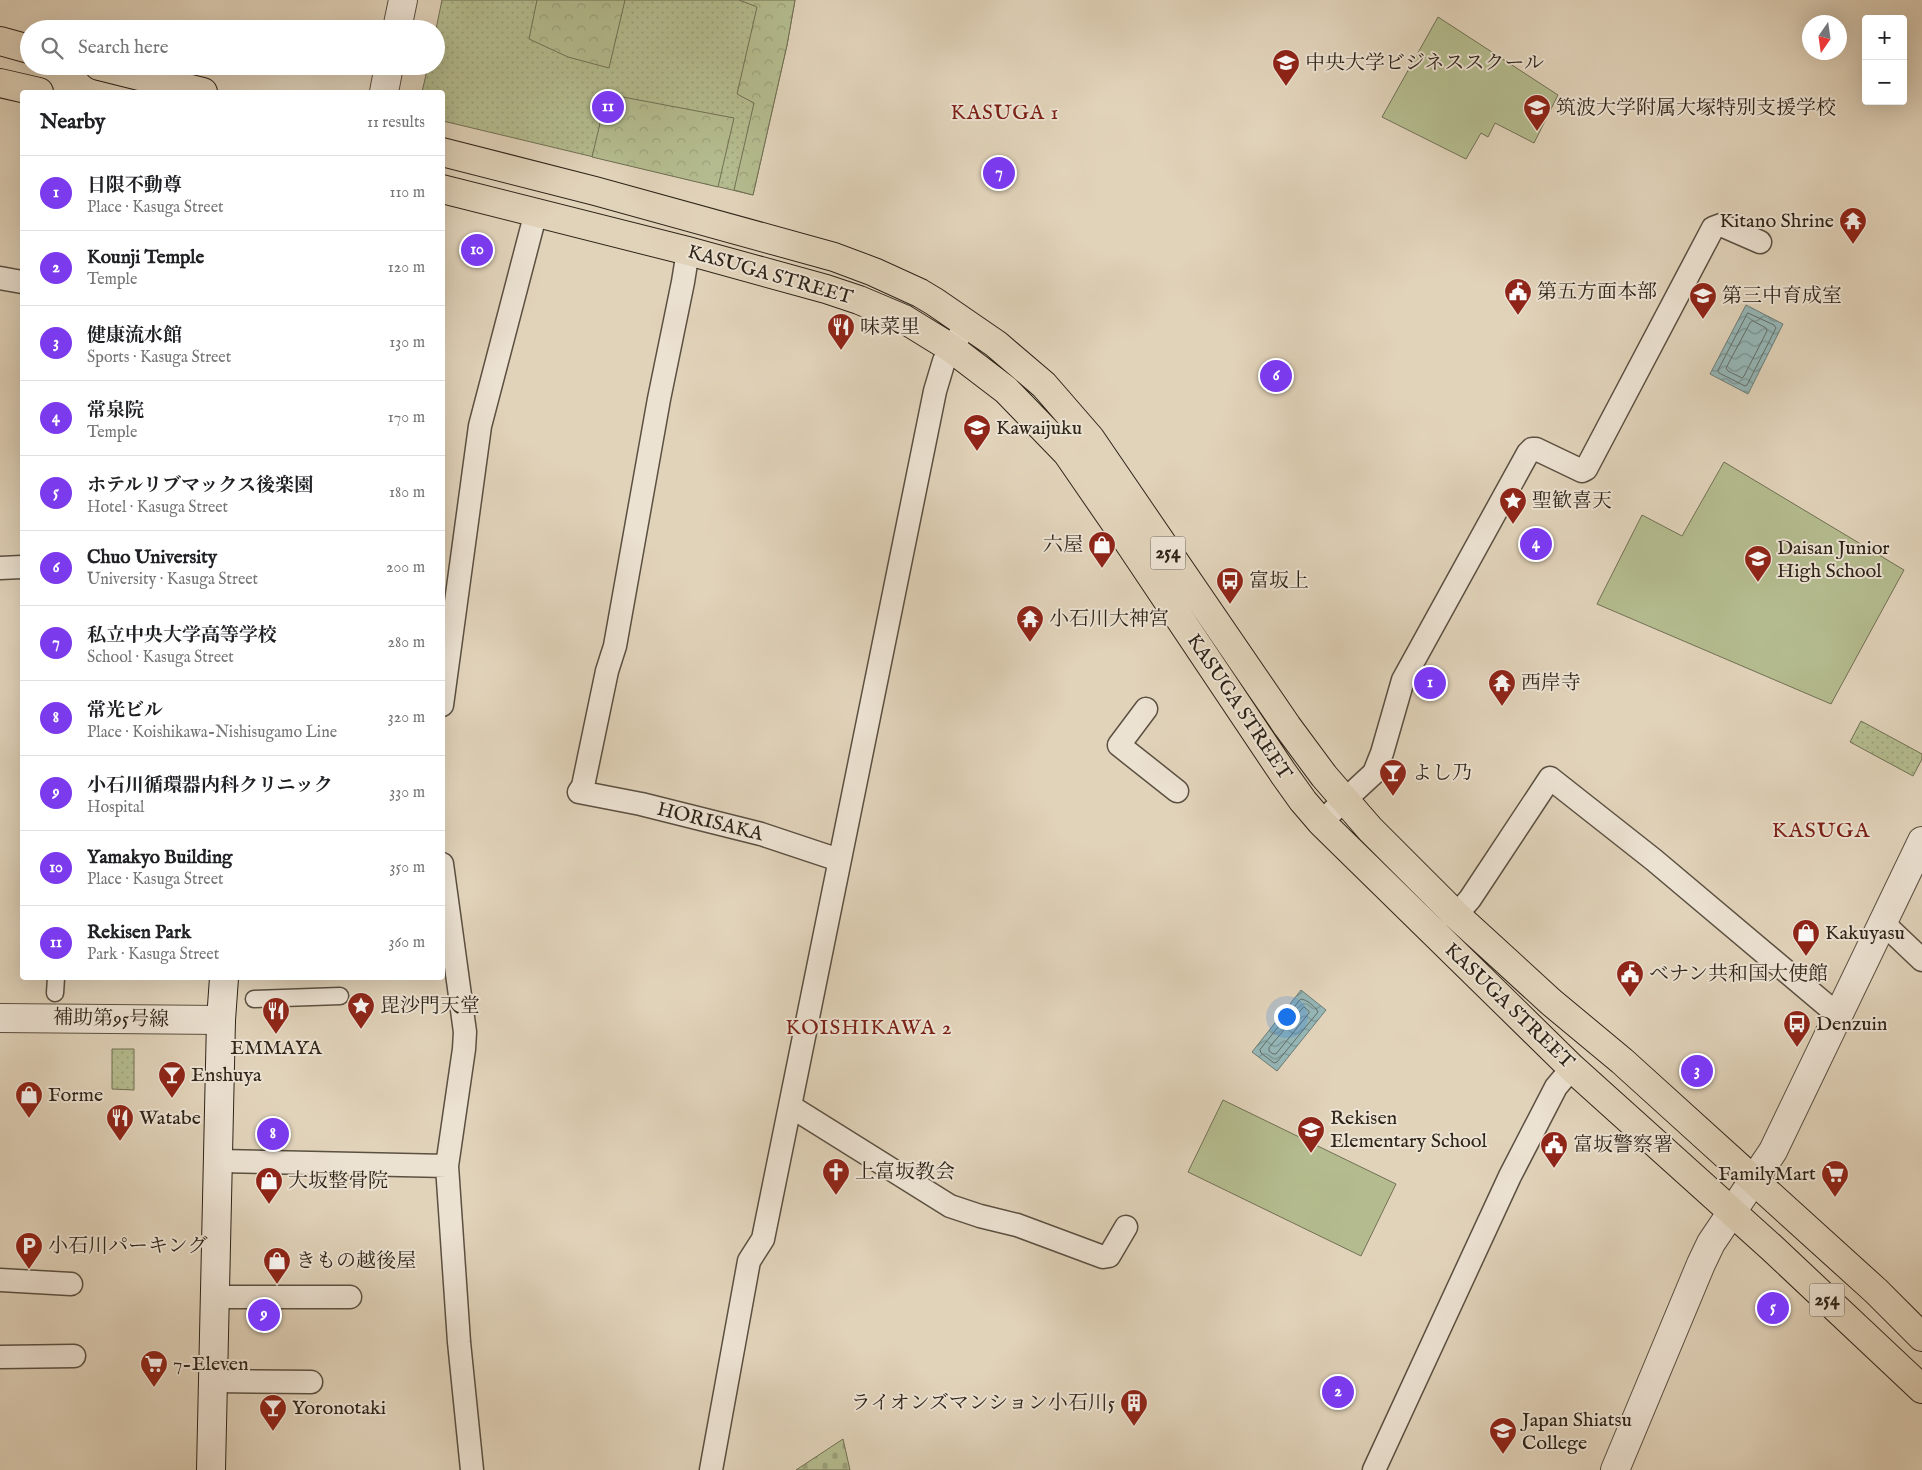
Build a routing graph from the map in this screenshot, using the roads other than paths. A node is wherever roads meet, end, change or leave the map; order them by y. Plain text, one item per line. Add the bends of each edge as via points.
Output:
1 (403, 0) edge
2 (399, 20) edge
3 (0, 41) edge
4 (20, 47) edge
5 (135, 75) edge
6 (388, 75) edge
7 (0, 83) edge
8 (30, 90) edge
9 (195, 90) edge
10 (384, 90) edge
11 (445, 153) edge
12 (445, 190) edge
13 (536, 212) junction
14 (1760, 242) dead end
15 (688, 251) junction
16 (0, 278) edge
17 (20, 282) edge
18 (967, 323) junction
19 (951, 348) junction
20 (20, 567) edge
21 (0, 568) edge
22 (446, 649) edge
23 (445, 663) edge
24 (1146, 709) dead end
25 (1177, 791) dead end
26 (1345, 801) junction
27 (1321, 822) junction
28 (1922, 841) edge
29 (839, 860) junction
30 (445, 886) edge
31 (1456, 915) junction
32 (1882, 922) junction
33 (1922, 960) edge
34 (224, 980) edge
35 (340, 996) dead end
36 (254, 998) dead end
37 (1838, 1015) junction
38 (0, 1018) edge
39 (221, 1020) junction
40 (1572, 1068) junction
41 (790, 1106) junction
42 (219, 1161) junction
43 (447, 1166) junction
44 (1753, 1180) junction
45 (1731, 1213) junction
46 (1126, 1227) dead end
47 (0, 1280) edge
48 (71, 1284) dead end
49 (216, 1297) junction
50 (350, 1297) dead end
51 (1922, 1337) edge
52 (74, 1356) dead end
53 (0, 1357) edge
54 (213, 1381) junction
55 (312, 1382) dead end
56 (1922, 1389) edge
57 (211, 1470) edge
58 (472, 1470) edge
59 (711, 1470) edge
60 (1374, 1470) edge
61 (1616, 1470) edge

1 - 2 street
3 - 4 highway
5 - 9 highway
6 - 10 street
7 - 8 highway
11 - 18 highway, KASUGA STREET / 254 via 834,257 920,293
12 - 13 highway, KASUGA STREET / 254
13 - 15 highway, KASUGA STREET / 254
13 - 22 street via 480,426
14 - 26 street via 1721,225 1713,228 1586,469 1582,471 1536,449 1528,453 1403,680 1377,766 1369,779
15 - 19 highway, KASUGA STREET / 254 via 791,278 858,300 904,319
15 - 29 street, HORISAKA via 615,646 579,792 761,834
16 - 17 street
18 - 19 street
18 - 26 highway, KASUGA STREET / 254 via 1044,385 1090,438 1287,726
19 - 27 highway, KASUGA STREET / 254 via 1006,390 1067,453 1288,780
19 - 29 street via 934,391
20 - 21 street
22 - 23 street
24 - 25 street via 1119,745
26 - 27 street
26 - 31 highway, KASUGA STREET / 254
27 - 40 highway, KASUGA STREET / 254
28 - 32 street
29 - 41 street
30 - 43 street via 465,1032
31 - 37 street via 1550,778 1654,860
31 - 44 highway, KASUGA STREET / 254
32 - 33 street
32 - 37 street
34 - 39 street
35 - 36 street
37 - 44 street via 1773,1151
38 - 39 street, 補助第95号線
39 - 42 street
40 - 45 highway, KASUGA STREET / 254
40 - 60 street via 1556,1087 1498,1201
41 - 46 street via 950,1206 1017,1225 1103,1257 1109,1256
41 - 59 street via 762,1239 749,1261
42 - 43 street
42 - 49 street
43 - 58 street
44 - 45 street
44 - 51 highway, KASUGA STREET / 254
45 - 56 highway, KASUGA STREET / 254
45 - 61 street via 1700,1264
47 - 48 street
49 - 50 street
49 - 54 street
52 - 53 street
54 - 55 street
54 - 57 street

